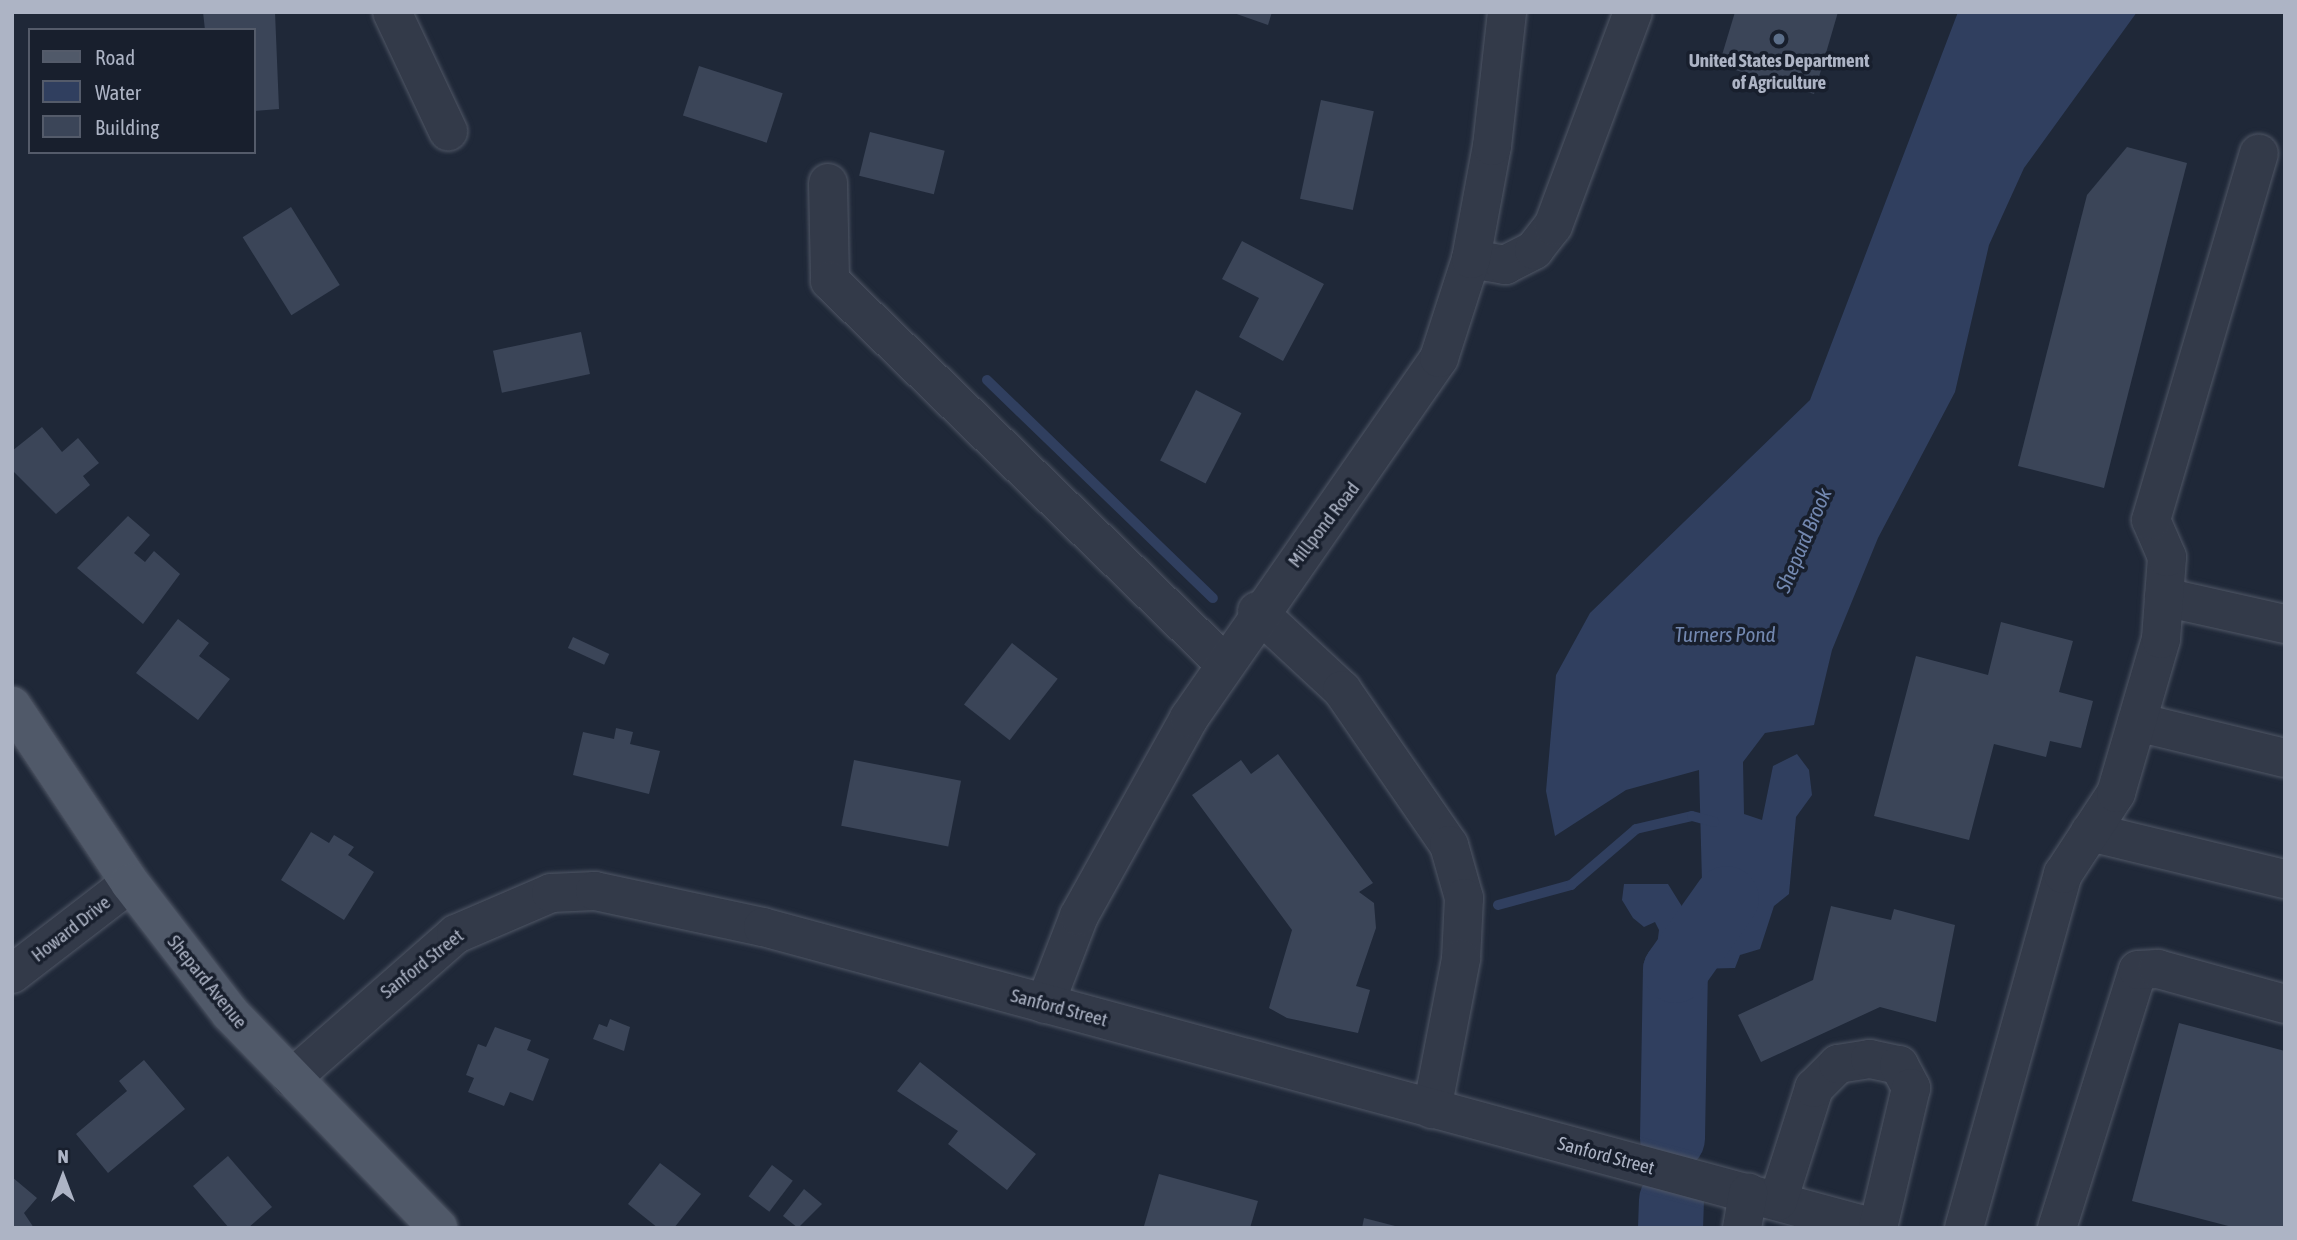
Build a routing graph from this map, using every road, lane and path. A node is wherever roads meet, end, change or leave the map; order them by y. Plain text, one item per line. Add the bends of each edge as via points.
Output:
1 (392, 12) edge
2 (1507, 12) edge
3 (1633, 12) edge
4 (448, 131) dead end
5 (2259, 154) dead end
6 (828, 183) dead end
7 (1471, 259) junction
8 (2164, 597) junction
9 (1258, 611) junction
10 (2285, 624) edge
11 (1224, 663) junction
12 (12, 706) edge
13 (2137, 722) junction
14 (2285, 758) edge
15 (2090, 832) junction
16 (2285, 880) edge
17 (130, 883) junction
18 (12, 974) edge
19 (1045, 1004) junction
20 (2285, 1004) edge
21 (292, 1078) junction
22 (1432, 1110) junction
23 (1756, 1208) edge
24 (438, 1228) edge
25 (1877, 1228) edge
26 (1964, 1228) edge
27 (2057, 1228) edge

1 - 4 street
2 - 7 street, Millpond Road via 1492,146
3 - 7 street via 1553,226 1534,250 1505,265
5 - 8 street via 2151,520 2167,557
6 - 11 street via 830,281
7 - 9 street, Millpond Road via 1439,358 1360,478
8 - 10 street
8 - 13 street via 2161,639
9 - 11 street, Millpond Road
9 - 22 street via 1342,690 1449,845 1464,898 1461,960
11 - 19 street, Millpond Road via 1079,916
12 - 17 main road, Shepard Avenue
13 - 14 street
13 - 15 street via 2116,793
15 - 16 street
15 - 26 street via 2063,874
17 - 18 street, Howard Drive
17 - 21 main road, Shepard Avenue via 230,1013
19 - 21 street, Sanford Street via 640,896 551,893 456,934
19 - 22 street, Sanford Street
20 - 27 street via 2158,969 2138,970
21 - 24 main road, Shepard Avenue
22 - 23 street, Sanford Street
23 - 25 street, Sanford Street
23 - 25 street via 1814,1088 1838,1064 1870,1059 1899,1065 1910,1088

